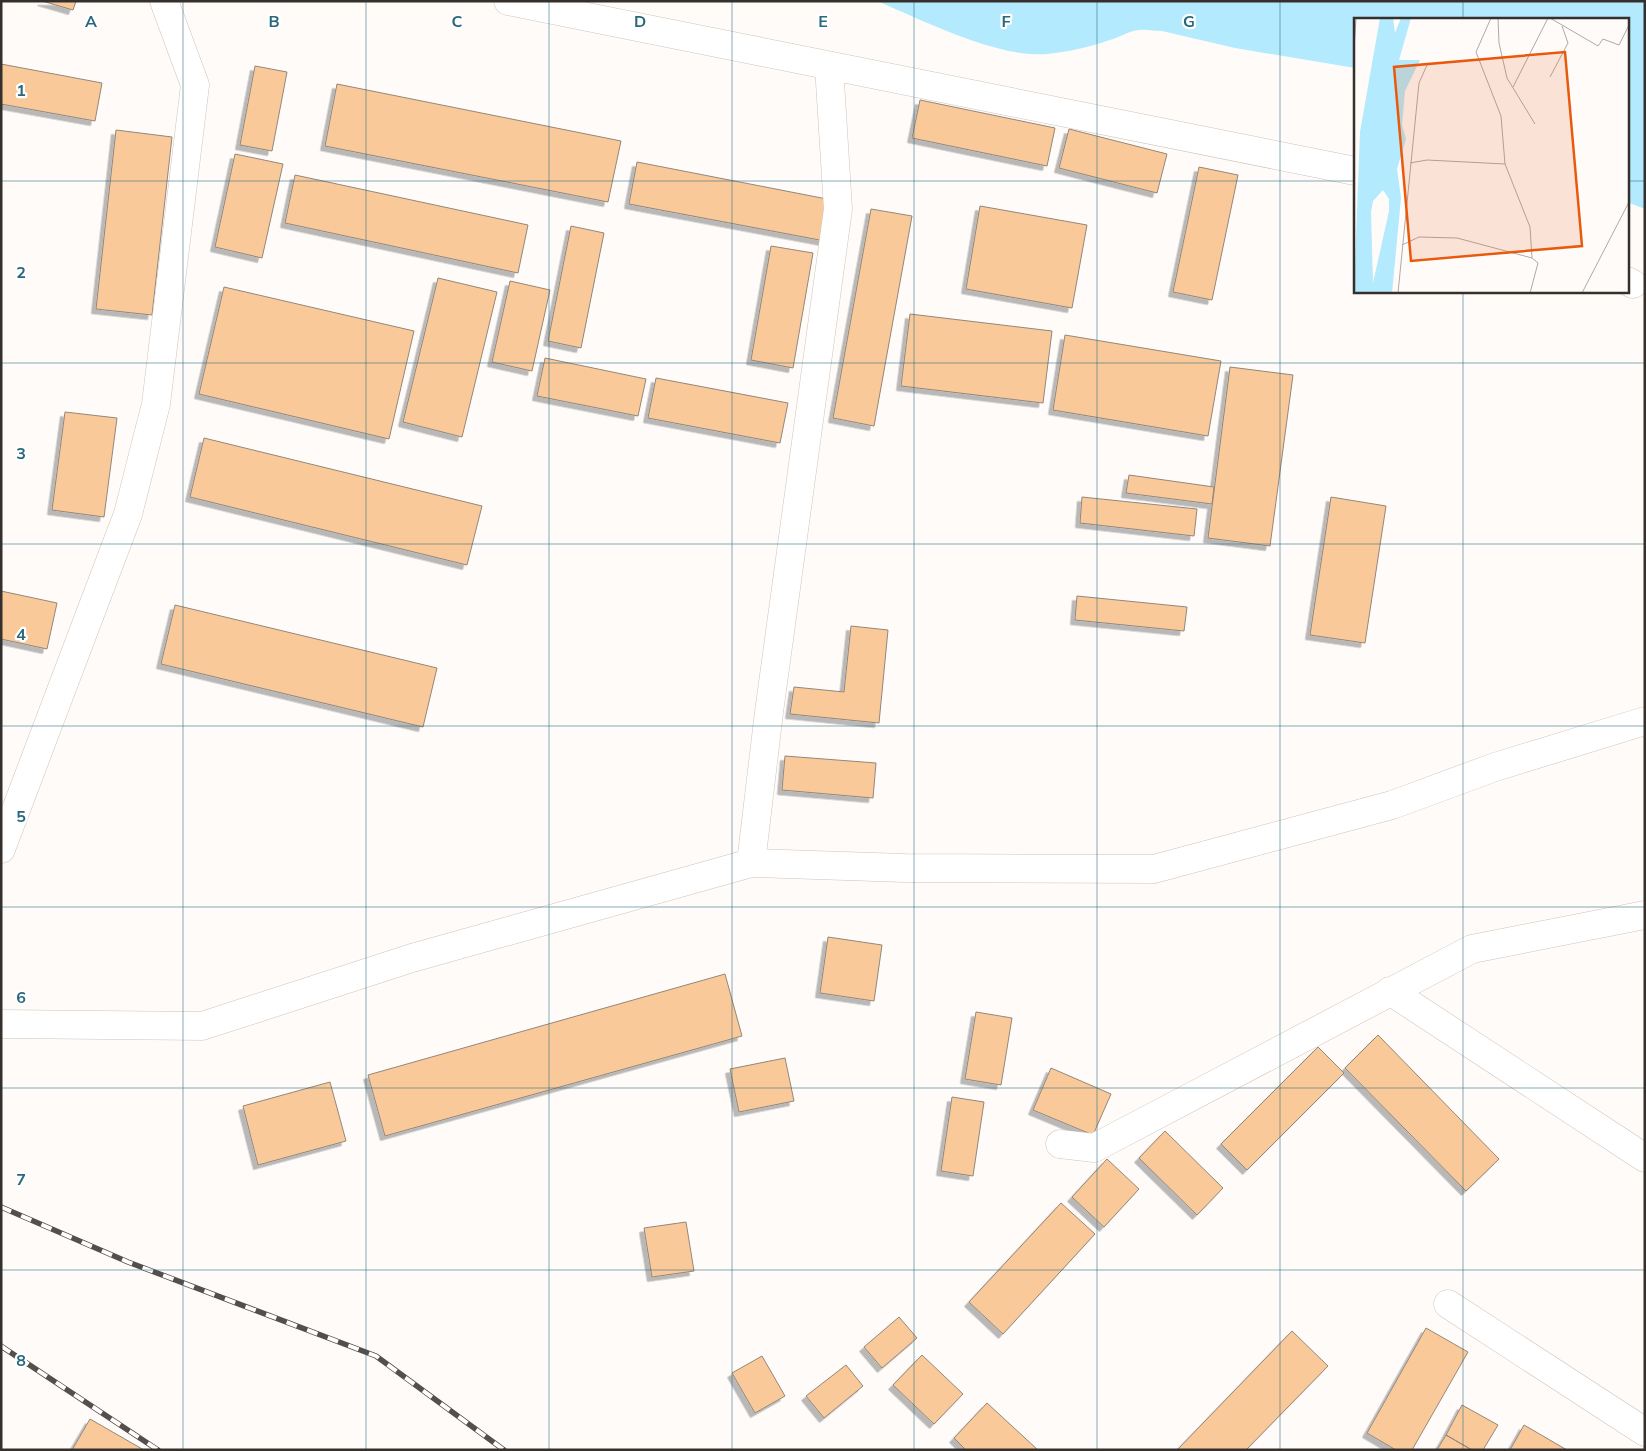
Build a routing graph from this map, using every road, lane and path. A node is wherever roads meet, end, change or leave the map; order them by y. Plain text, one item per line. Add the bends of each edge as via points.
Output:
1 (164, 1) edge
2 (508, 1) edge
3 (829, 66) junction
4 (1354, 171) edge
5 (1645, 721) edge
6 (1, 849) edge
7 (750, 863) junction
8 (1645, 915) edge
9 (1390, 991) junction
10 (1, 1024) edge
11 (1060, 1144) dead end
12 (1645, 1158) edge
13 (1448, 1304) dead end
14 (1645, 1432) edge

1 - 6 street via 195,84 156,404 128,514
2 - 3 street
3 - 4 street
3 - 7 street via 838,209
5 - 7 street via 1495,767 1392,805 1154,869 905,868
7 - 10 street via 412,958 202,1026
8 - 9 street via 1472,949
9 - 11 street via 1094,1148
9 - 12 street
13 - 14 street

